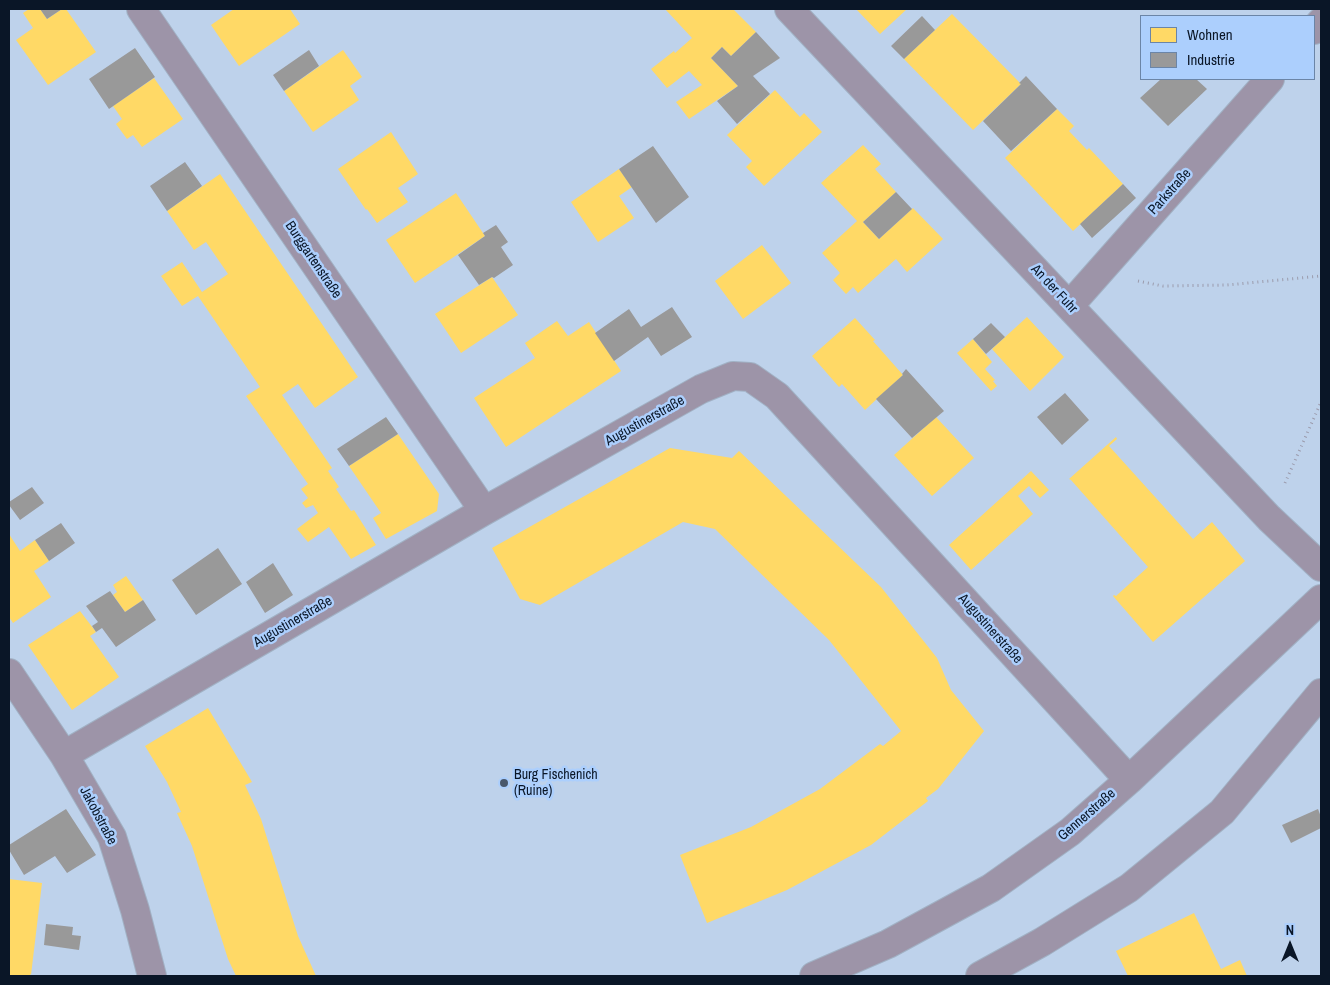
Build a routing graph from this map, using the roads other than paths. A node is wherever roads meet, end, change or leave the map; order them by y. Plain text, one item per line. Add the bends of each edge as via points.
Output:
1 (142, 9) edge
2 (789, 9) edge
3 (1269, 80) edge
4 (1070, 305) junction
5 (484, 511) junction
6 (1321, 567) edge
7 (1321, 599) edge
8 (9, 673) edge
9 (1321, 693) edge
10 (64, 755) junction
11 (1129, 780) junction
12 (152, 976) edge
13 (814, 976) edge
14 (980, 976) edge

1 - 5 street, Burggartenstraße
2 - 4 street, An der Fuhr
3 - 4 street, Parkstraße
4 - 6 street, An der Fuhr via 1269,518
5 - 10 street, Augustinerstraße
5 - 11 street, Augustinerstraße via 701,389 733,376 750,377 777,396
7 - 11 street, Gennerstraße
8 - 10 street, Jakobstraße
9 - 14 street via 1222,812 1129,888
10 - 12 street, Jakobstraße via 112,837
11 - 13 street, Gennerstraße via 1070,832 991,888 888,944

